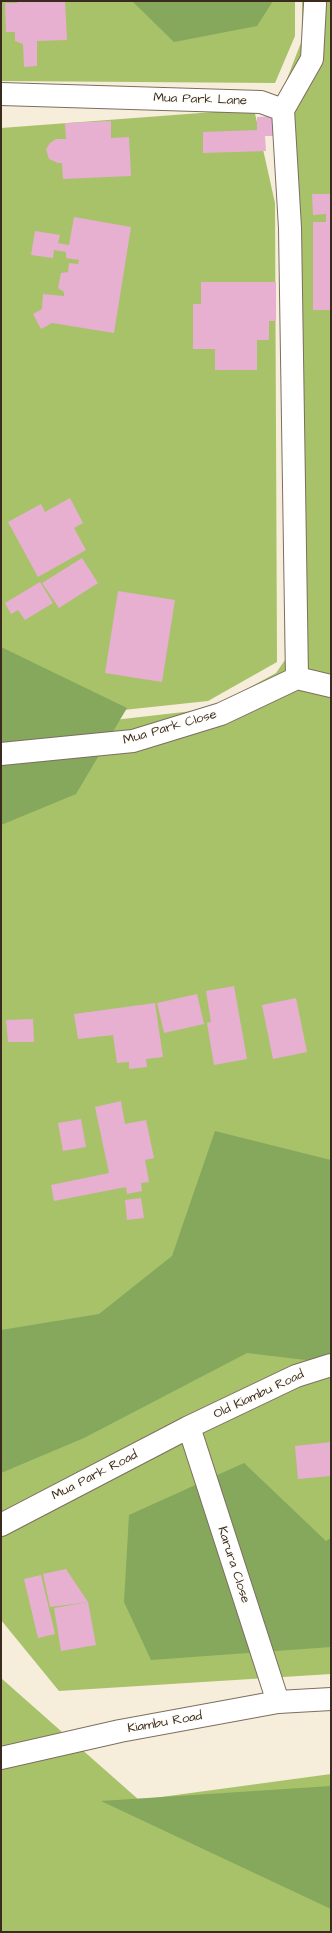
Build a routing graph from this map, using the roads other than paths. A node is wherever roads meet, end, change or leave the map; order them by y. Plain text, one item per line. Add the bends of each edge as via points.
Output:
1 (315, 4) dead end
2 (1, 94) edge
3 (283, 110) junction
4 (297, 678) junction
5 (331, 686) edge
6 (1, 754) edge
7 (331, 1366) edge
8 (189, 1427) junction
9 (1, 1525) edge
10 (331, 1699) edge
11 (278, 1702) junction
12 (1, 1758) edge

1 - 3 main road via 312,59
2 - 3 main road, Mua Park Lane via 261,102
3 - 4 main road via 290,228
4 - 5 main road
4 - 6 main road, Mua Park Close via 221,714 133,741
7 - 8 main road, Old Kiambu Road via 296,1376
8 - 9 main road, Mua Park Road
8 - 11 main road, Karura Close
10 - 11 main road, Kiambu Road
11 - 12 main road, Kiambu Road via 120,1731

